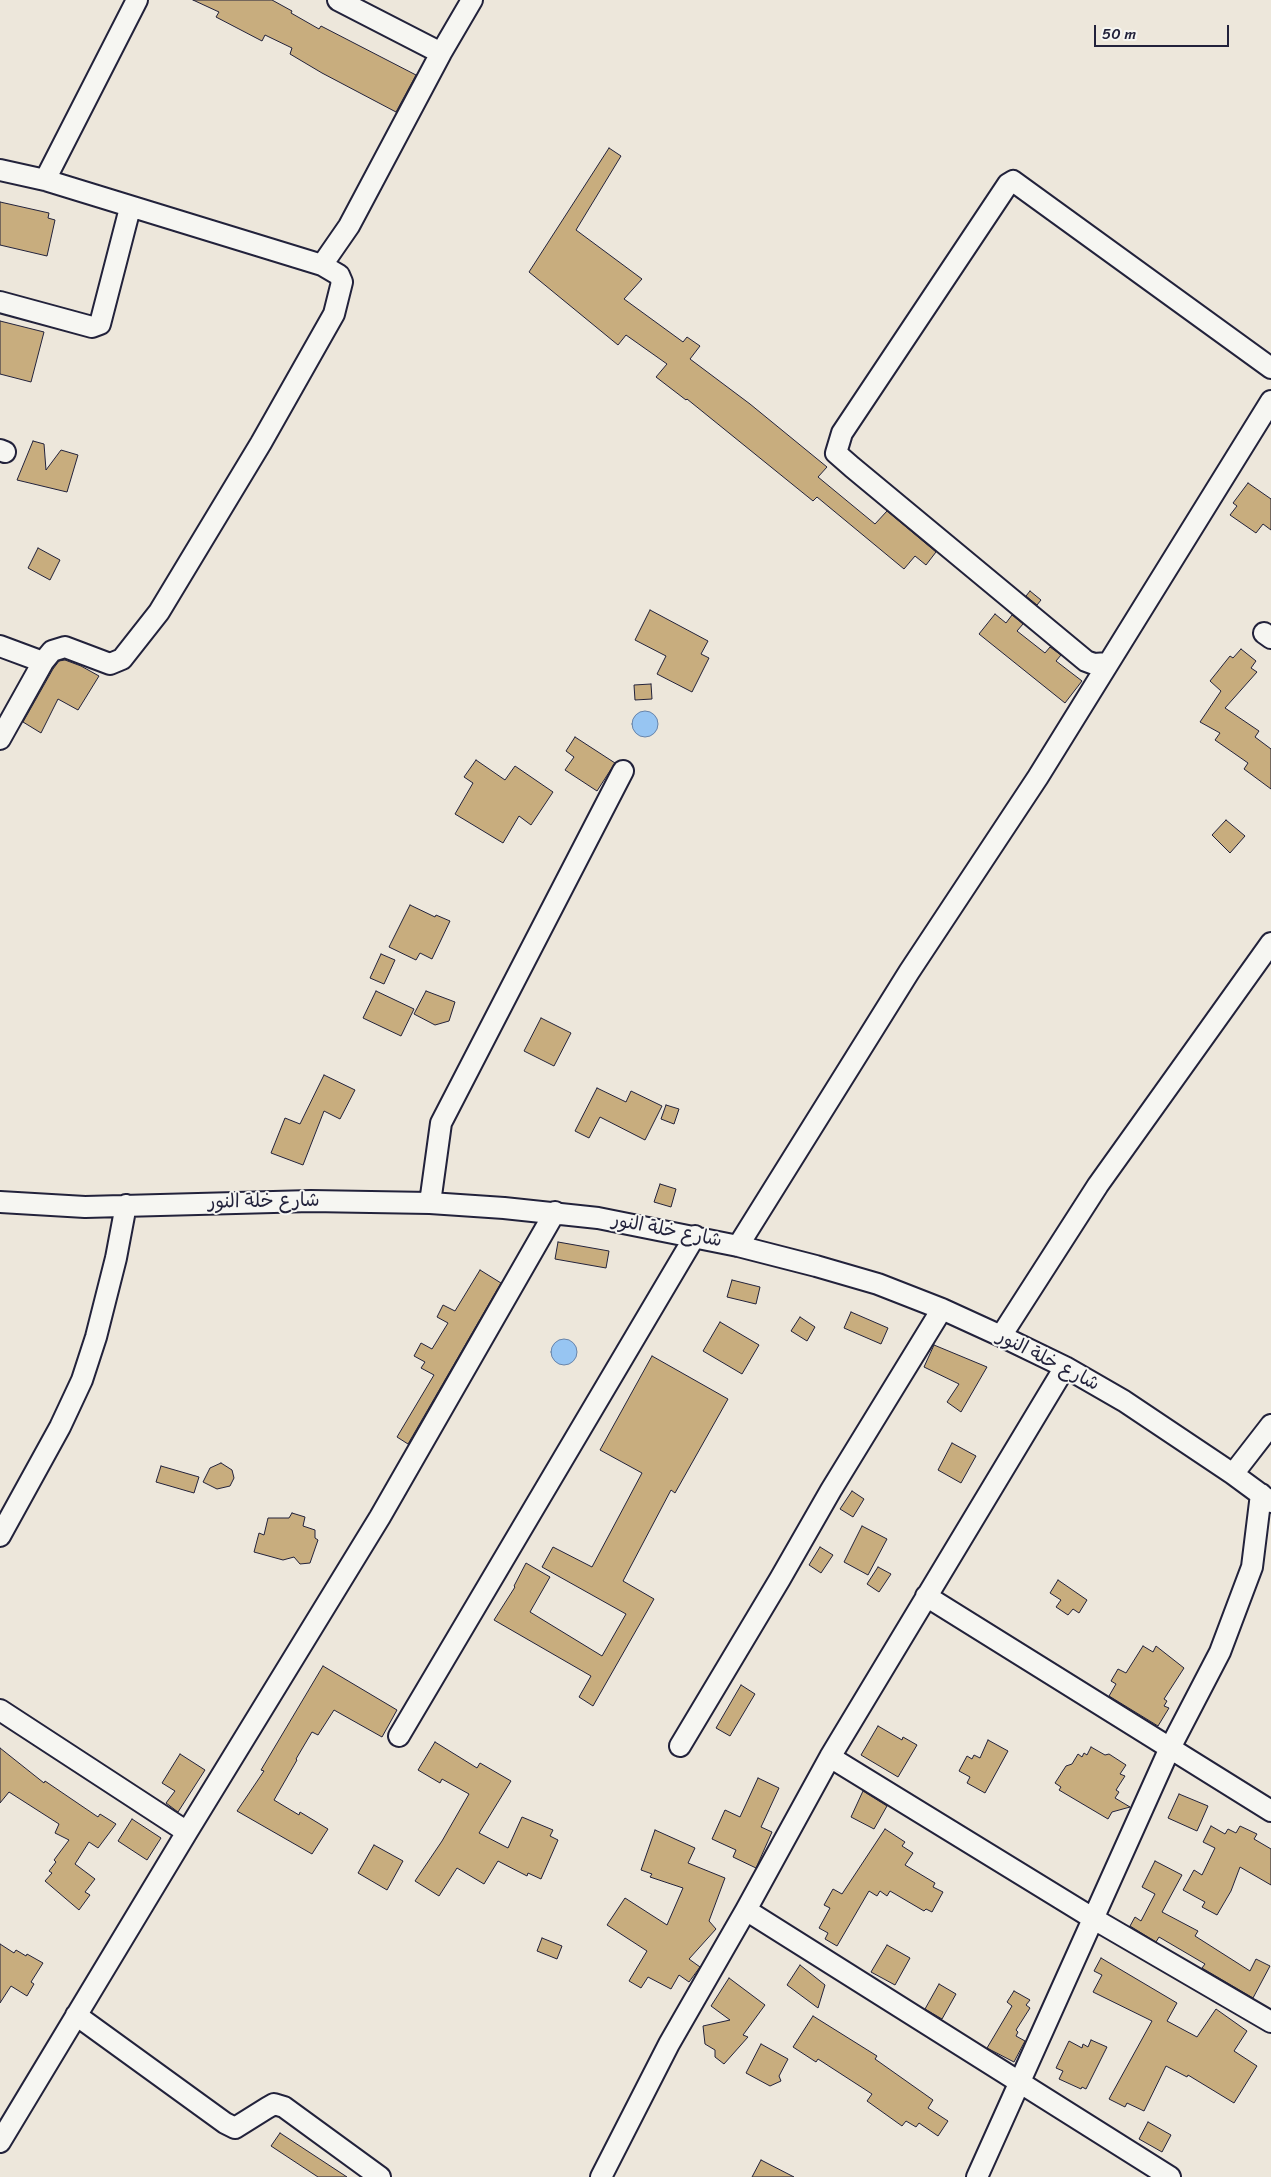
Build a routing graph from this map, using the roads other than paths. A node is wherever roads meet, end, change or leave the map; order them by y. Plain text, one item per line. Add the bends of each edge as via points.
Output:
1 (137, 0) edge
2 (338, 0) edge
3 (472, 0) edge
4 (441, 53) junction
5 (0, 170) edge
6 (45, 180) junction
7 (130, 208) junction
8 (322, 265) junction
9 (0, 302) edge
10 (1271, 368) edge
11 (1271, 401) edge
12 (0, 646) edge
13 (43, 662) junction
14 (1108, 663) junction
15 (0, 739) edge
16 (622, 771) dead end
17 (1271, 943) edge
18 (0, 1202) edge
19 (430, 1203) junction
20 (126, 1205) junction
21 (555, 1212) junction
22 (695, 1236) junction
23 (738, 1246) junction
24 (942, 1309) junction
25 (1001, 1336) junction
26 (1065, 1367) junction
27 (1271, 1425) edge
28 (1233, 1474) junction
29 (1266, 1498) edge
30 (0, 1536) edge
31 (926, 1596) junction
32 (0, 1710) edge
33 (400, 1736) dead end
34 (680, 1746) dead end
35 (1169, 1750) junction
36 (830, 1757) junction
37 (1271, 1811) edge
38 (187, 1832) junction
39 (746, 1910) junction
40 (1094, 1919) junction
41 (76, 2016) junction
42 (1271, 2022) edge
43 (1020, 2082) junction
44 (0, 2142) edge
45 (380, 2177) edge
46 (601, 2177) edge
47 (977, 2177) edge
48 (1170, 2177) edge

1 - 6 street
2 - 4 street
3 - 4 street
4 - 8 street via 349,226
5 - 6 street
6 - 7 street
7 - 8 street
7 - 9 street via 100,324 92,327
8 - 13 street via 339,275 342,282 334,314 159,612 122,659 110,664 65,647 52,651
10 - 14 street via 1013,182 1008,184 842,433 836,453 852,467 1086,661
11 - 14 street
12 - 13 street
13 - 15 street
14 - 23 street
16 - 19 street via 441,1123
17 - 25 street via 1098,1185
18 - 20 street, شارع خلة النور via 85,1207
19 - 20 street, شارع خلة النور via 311,1201
19 - 21 street, شارع خلة النور
20 - 30 street via 108,1293 82,1380
21 - 22 street, شارع خلة النور
21 - 38 street via 380,1517
22 - 23 street, شارع خلة النور
22 - 33 street
23 - 24 street, شارع خلة النور via 878,1284
24 - 25 street, شارع خلة النور
24 - 34 street
25 - 26 street, شارع خلة النور
26 - 28 street, شارع خلة النور via 1124,1401
26 - 31 street
27 - 28 street
28 - 29 street, شارع خلة النور
29 - 35 street via 1246,1586 1220,1652
31 - 35 street
31 - 36 street
32 - 38 street
35 - 37 street
35 - 40 street
36 - 39 street
36 - 40 street
38 - 41 street
39 - 43 street
39 - 46 street via 668,2044
40 - 42 street
40 - 43 street
41 - 44 street
41 - 45 street via 226,2123 236,2128 274,2104 284,2107
43 - 47 street
43 - 48 street

